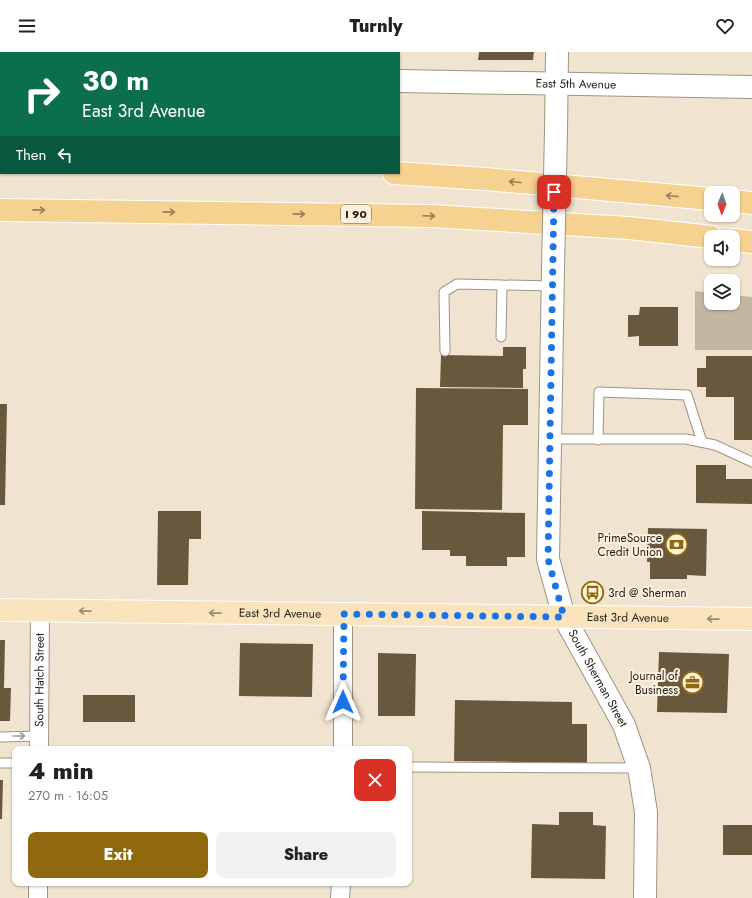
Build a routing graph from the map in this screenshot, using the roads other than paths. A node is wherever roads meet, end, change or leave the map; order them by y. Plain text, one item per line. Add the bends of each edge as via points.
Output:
1 (557, 52) edge
2 (400, 80) edge
3 (556, 84) junction
4 (752, 87) edge
5 (400, 173) edge
6 (704, 198) edge
7 (740, 202) edge
8 (752, 203) edge
9 (0, 210) edge
10 (704, 236) edge
11 (740, 241) edge
12 (752, 242) edge
13 (553, 278) junction
14 (502, 285) junction
15 (501, 337) dead end
16 (445, 351) dead end
17 (550, 439) junction
18 (598, 440) junction
19 (702, 442) junction
20 (752, 462) edge
21 (0, 610) edge
22 (40, 610) junction
23 (344, 614) junction
24 (564, 617) junction
25 (752, 619) edge
26 (0, 737) edge
27 (39, 743) edge
28 (343, 746) edge
29 (0, 763) edge
30 (12, 763) edge
31 (412, 767) edge
32 (639, 768) junction
33 (38, 886) edge
34 (341, 886) edge
35 (38, 898) edge
36 (340, 898) edge
37 (645, 898) edge

1 - 3 street, South Sherman Street
2 - 3 street, East 5th Avenue
3 - 4 street, East 5th Avenue
3 - 13 street, South Sherman Street, bridge
6 -> 5 highway
7 - 8 highway
9 -> 10 highway, I 90 via 431,216 629,228
11 - 12 highway
13 - 14 lane
13 - 17 street, South Sherman Street
14 - 15 lane
14 - 16 lane via 458,284 444,292
17 - 18 lane
17 - 24 street, South Sherman Street via 548,559
18 - 19 lane
18 - 19 lane via 599,392 687,395
19 - 20 lane via 715,445
21 - 22 main road, East 3rd Avenue
23 -> 22 main road, East 3rd Avenue
22 - 27 street, South Hatch Street
23 - 24 main road, East 3rd Avenue
23 - 28 street
25 -> 24 main road, East 3rd Avenue
24 - 32 street, South Sherman Street via 624,725
26 -> 27 lane
29 - 30 lane
31 - 32 lane
32 - 37 street, South Sherman Street via 646,812
33 - 35 street
34 - 36 street

